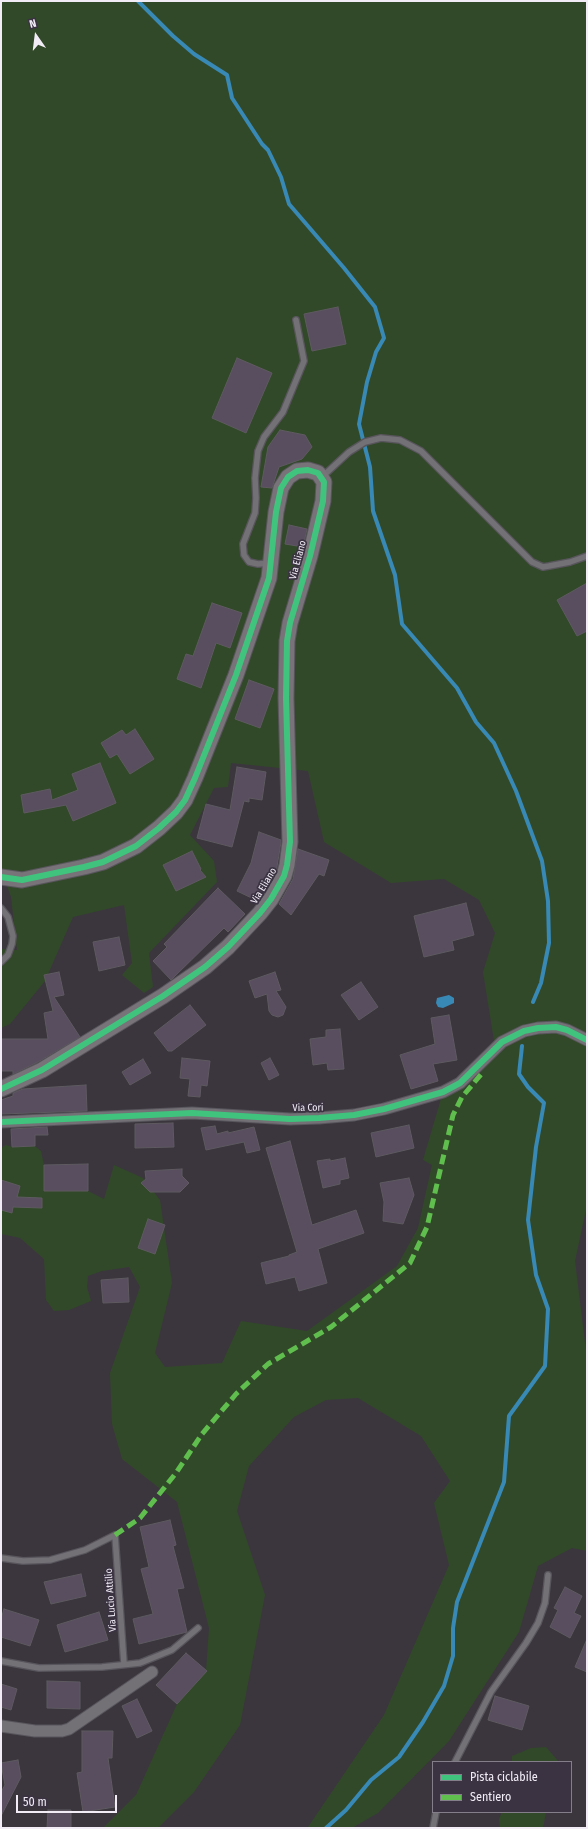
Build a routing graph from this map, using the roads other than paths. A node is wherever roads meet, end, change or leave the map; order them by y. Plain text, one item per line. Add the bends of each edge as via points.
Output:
1 (296, 320) dead end
2 (322, 477) junction
3 (587, 556) edge
4 (272, 563) junction
5 (1, 877) edge
6 (1, 908) edge
7 (1, 962) edge
8 (587, 1040) edge
9 (1, 1089) edge
10 (1, 1122) edge
11 (1, 1558) edge
12 (548, 1575) dead end
13 (198, 1628) dead end
14 (1, 1661) edge
15 (124, 1664) junction
16 (152, 1672) dead end
17 (1, 1726) edge
18 (456, 1761) edge
19 (436, 1813) edge
20 (434, 1828) edge

1 - 4 lane via 304,361 283,412 264,437 258,451 255,513 243,544 244,555 249,562
2 - 3 lane via 359,445 381,438 396,440 421,451 535,564 543,567
2 - 4 street via 313,470 302,470 292,473 283,483 276,512
2 - 9 street, Via Eliano via 323,501 287,641 290,842 284,876 260,913 205,967 159,999 42,1070
4 - 5 street via 236,675 192,786 176,812 140,843 110,859 33,878 17,880
6 - 7 lane via 8,916 13,936 8,955
8 - 10 street, Via Cori via 567,1030 556,1028 524,1030 502,1042 460,1083 443,1092 354,1115 296,1119 192,1113
11 - 15 lane, Via Lucio Attilio via 50,1560 85,1550 115,1535
12 - 18 lane via 545,1603 538,1623 494,1688
13 - 15 lane via 165,1654 140,1663
14 - 15 lane via 39,1668
16 - 17 street via 70,1729 35,1731
19 - 20 lane

